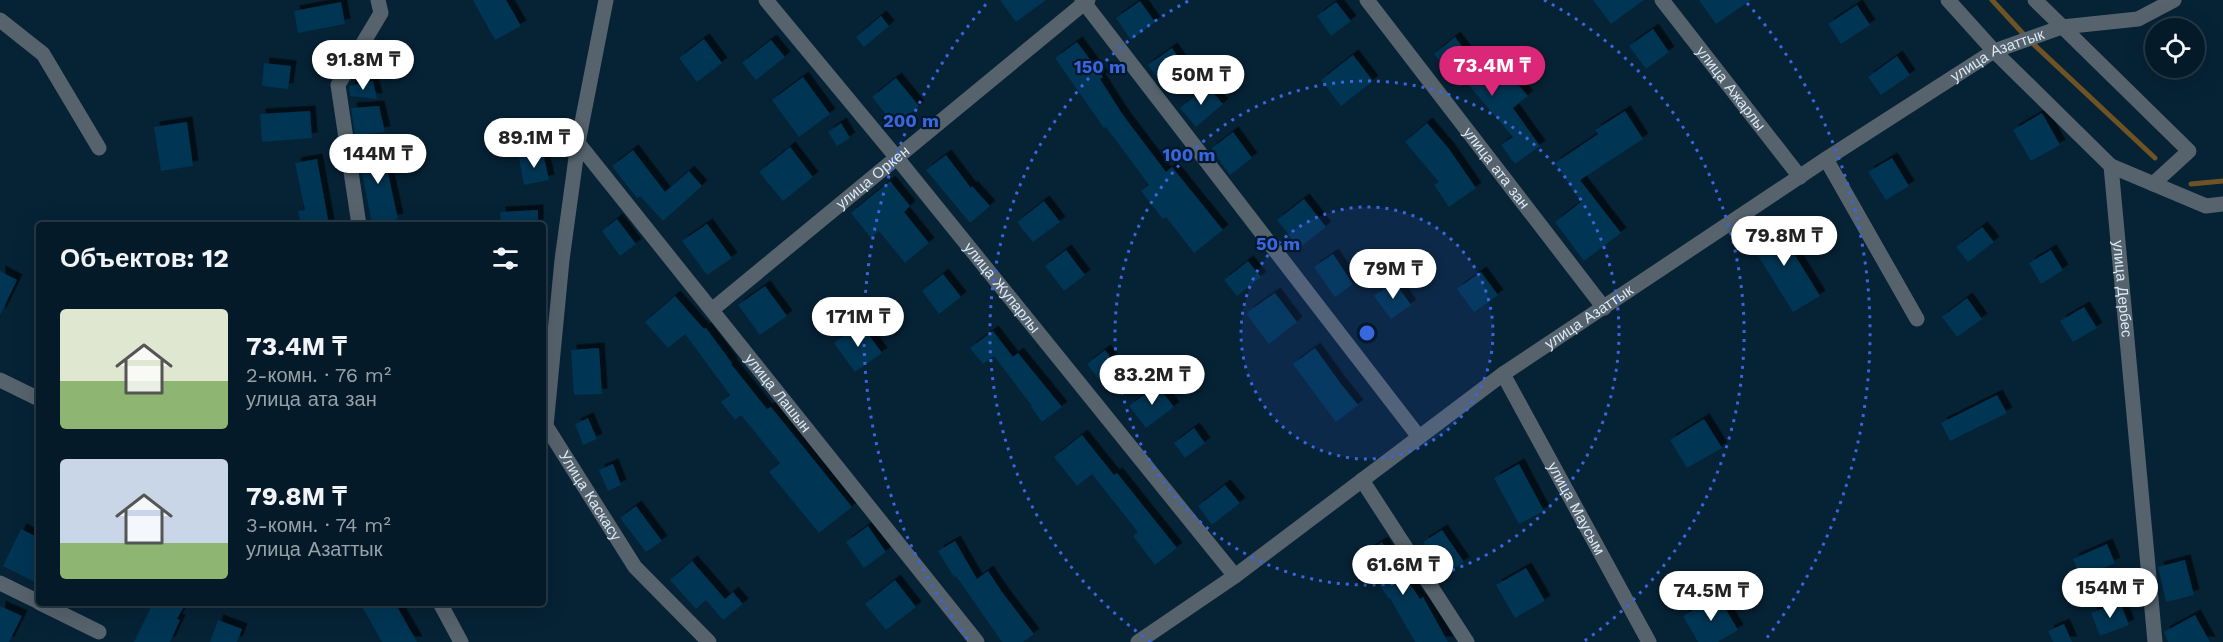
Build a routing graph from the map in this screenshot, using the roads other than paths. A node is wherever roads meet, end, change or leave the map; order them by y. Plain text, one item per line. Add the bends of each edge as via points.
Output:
1 (378, 0) edge
2 (606, 0) edge
3 (766, 0) edge
4 (1367, 0) edge
5 (1662, 0) edge
6 (1948, 0) edge
7 (2174, 0) edge
8 (1085, 1) edge
9 (2044, 2) edge
10 (0, 20) edge
11 (2062, 27) junction
12 (1994, 51) junction
13 (578, 143) junction
14 (99, 148) dead end
15 (897, 158) junction
16 (1826, 159) junction
17 (2111, 166) junction
18 (1800, 177) junction
19 (2153, 184) junction
20 (2223, 204) edge
21 (359, 222) edge
22 (1604, 308) junction
23 (713, 309) junction
24 (1917, 319) dead end
25 (1503, 374) junction
26 (0, 380) edge
27 (36, 398) edge
28 (1419, 437) junction
29 (1362, 480) junction
30 (1235, 576) junction
31 (0, 583) edge
32 (36, 601) edge
33 (46, 606) edge
34 (442, 606) edge
35 (99, 632) dead end
36 (1160, 636) edge
37 (461, 642) edge
38 (709, 642) edge
39 (977, 642) edge
40 (1138, 642) edge
41 (1467, 642) edge
42 (1649, 642) edge
43 (2155, 642) edge

1 - 21 street via 381,13 338,85
2 - 13 street, Улица Каскасу
3 - 15 street, улица Жупарлы
4 - 22 street, улица ата зан
5 - 18 street, улица Ажарлы
6 - 12 street
7 - 11 street, улица Азаттык via 2138,19
8 - 15 street, улица Оркен
8 - 28 street
9 - 11 street
10 - 14 street via 43,54
11 - 12 street, улица Азаттык
11 - 19 street via 2189,151
12 - 16 street, улица Азаттык
12 - 17 street
13 - 23 street, улица Лашын
13 - 38 street, Улица Каскасу via 546,426 635,567
15 - 23 street, улица Оркен
15 - 30 street, улица Жупарлы
16 - 18 street, улица Азаттык
16 - 24 street
17 - 19 street
17 - 43 street, улица Дербес
18 - 22 street, улица Азаттык
19 - 20 street via 2206,206
22 - 25 street, улица Азаттык
23 - 39 street, улица Лашын
25 - 28 street, улица Азаттык
25 - 42 street, улица Маусым
26 - 27 street
28 - 29 street, улица Азаттык
29 - 30 street, улица Азаттык
29 - 41 street
30 - 36 street, улица Азаттык
31 - 32 street
33 - 35 street
34 - 37 street
36 - 40 street, улица Азаттык

